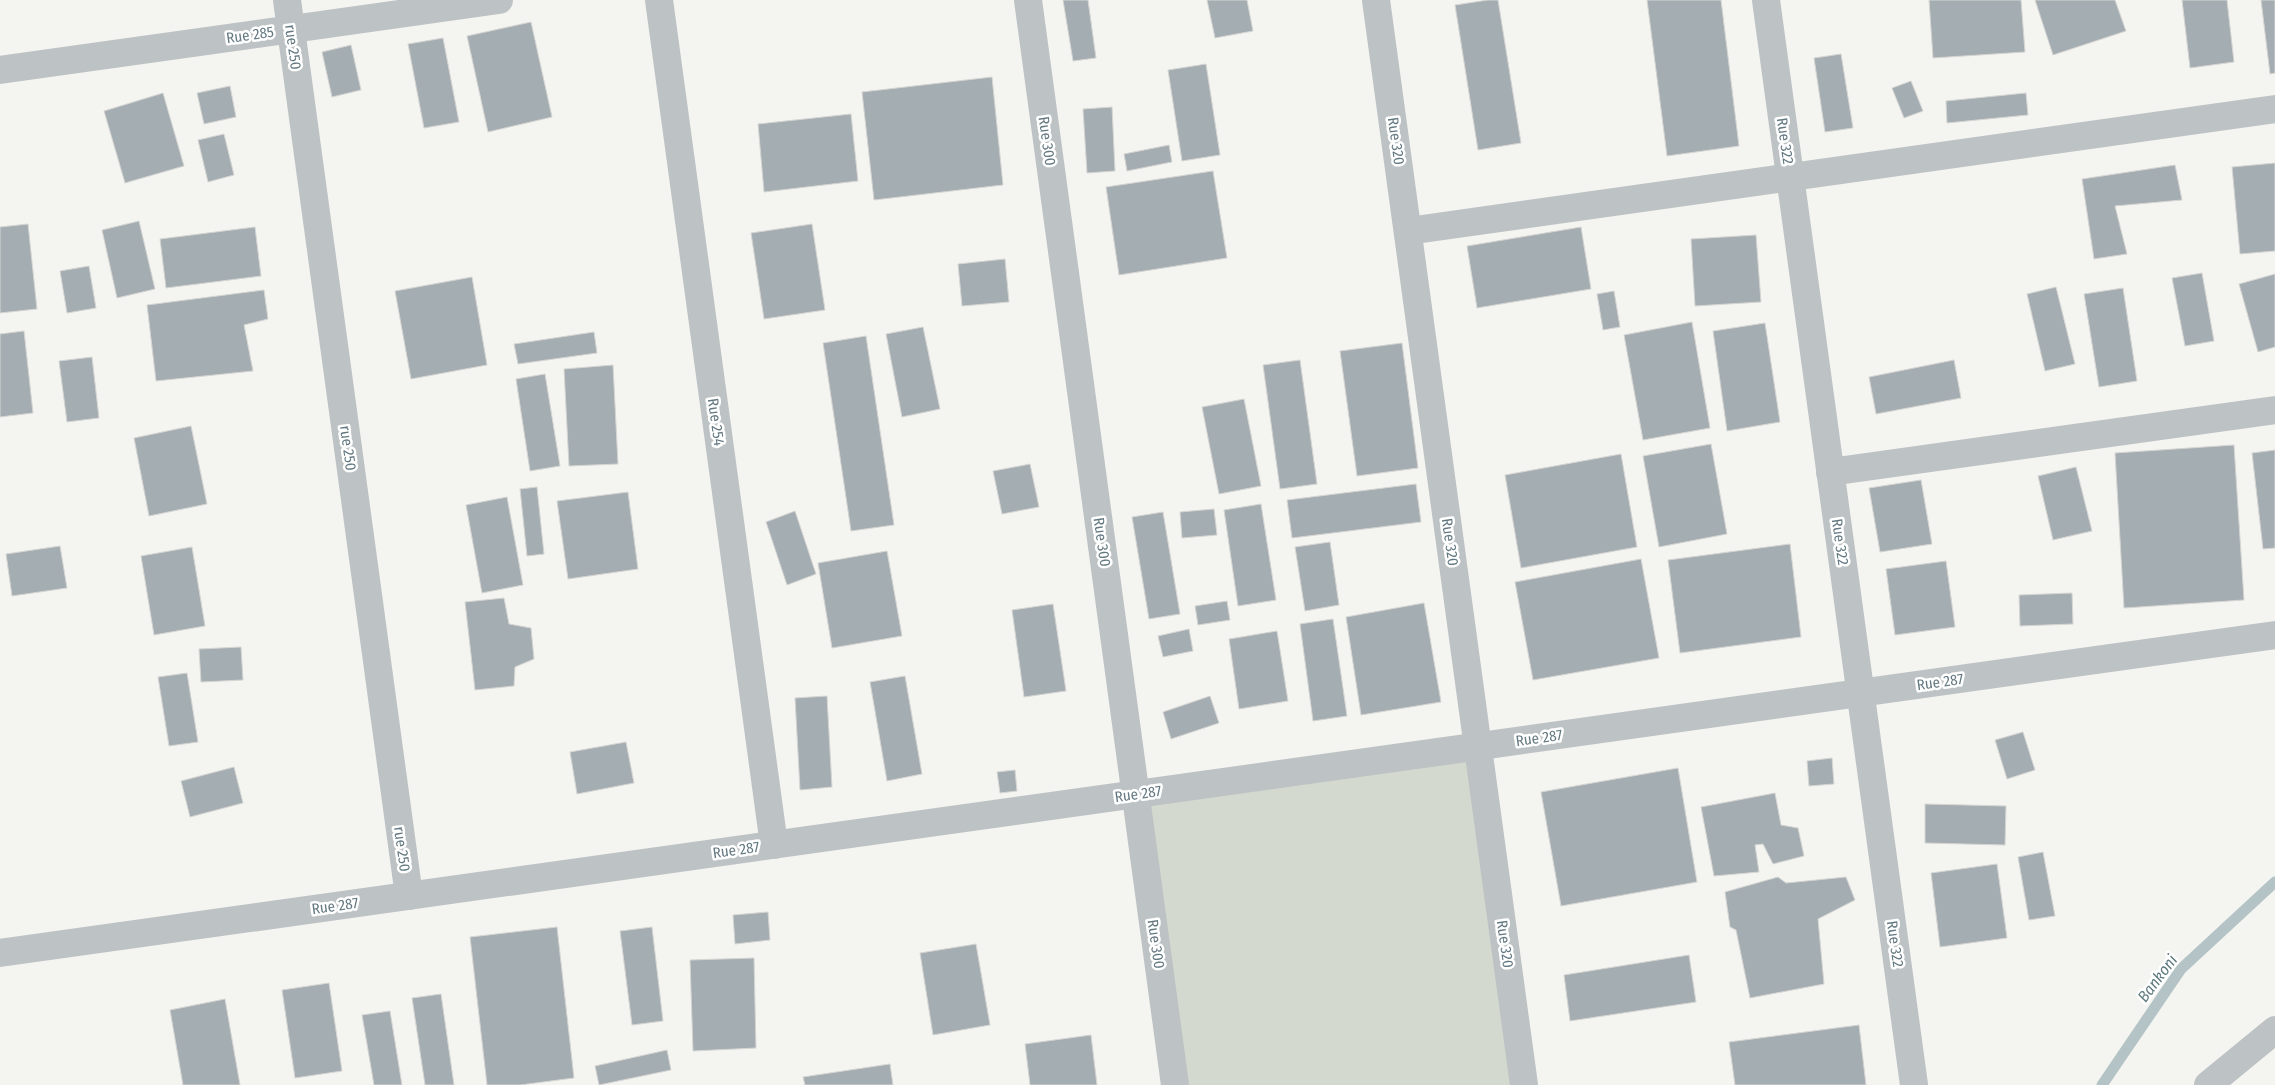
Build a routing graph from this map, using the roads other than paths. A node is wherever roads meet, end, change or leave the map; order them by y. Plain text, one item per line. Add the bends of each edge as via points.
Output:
1 (287, 0) edge
2 (499, 0) edge
3 (659, 0) edge
4 (1028, 0) edge
5 (1376, 0) edge
6 (1766, 0) edge
7 (291, 29) junction
8 (0, 70) edge
9 (2275, 110) edge
10 (1790, 177) junction
11 (1408, 231) junction
12 (2275, 410) edge
13 (1830, 472) junction
14 (2275, 635) edge
15 (1860, 693) junction
16 (1478, 746) junction
17 (1136, 794) junction
18 (774, 845) junction
19 (408, 896) junction
20 (0, 953) edge
21 (2275, 1030) edge
22 (1175, 1085) edge
23 (1524, 1085) edge
24 (1914, 1085) edge
25 (2208, 1085) edge

1 - 7 street, rue 250
2 - 7 street, Rue 285
3 - 18 street, Rue 254
4 - 17 street, Rue 300
5 - 11 street, Rue 320
6 - 10 street, Rue 322
7 - 8 street, Rue 285
7 - 19 street, rue 250
9 - 10 street
10 - 11 street
10 - 13 street, Rue 322
11 - 16 street, Rue 320
12 - 13 street
13 - 15 street, Rue 322
14 - 15 street, Rue 287
15 - 16 street, Rue 287
15 - 24 street, Rue 322
16 - 17 street, Rue 287
16 - 23 street, Rue 320
17 - 18 street, Rue 287
17 - 22 street, Rue 300
18 - 19 street, Rue 287
19 - 20 street, Rue 287
21 - 25 street

